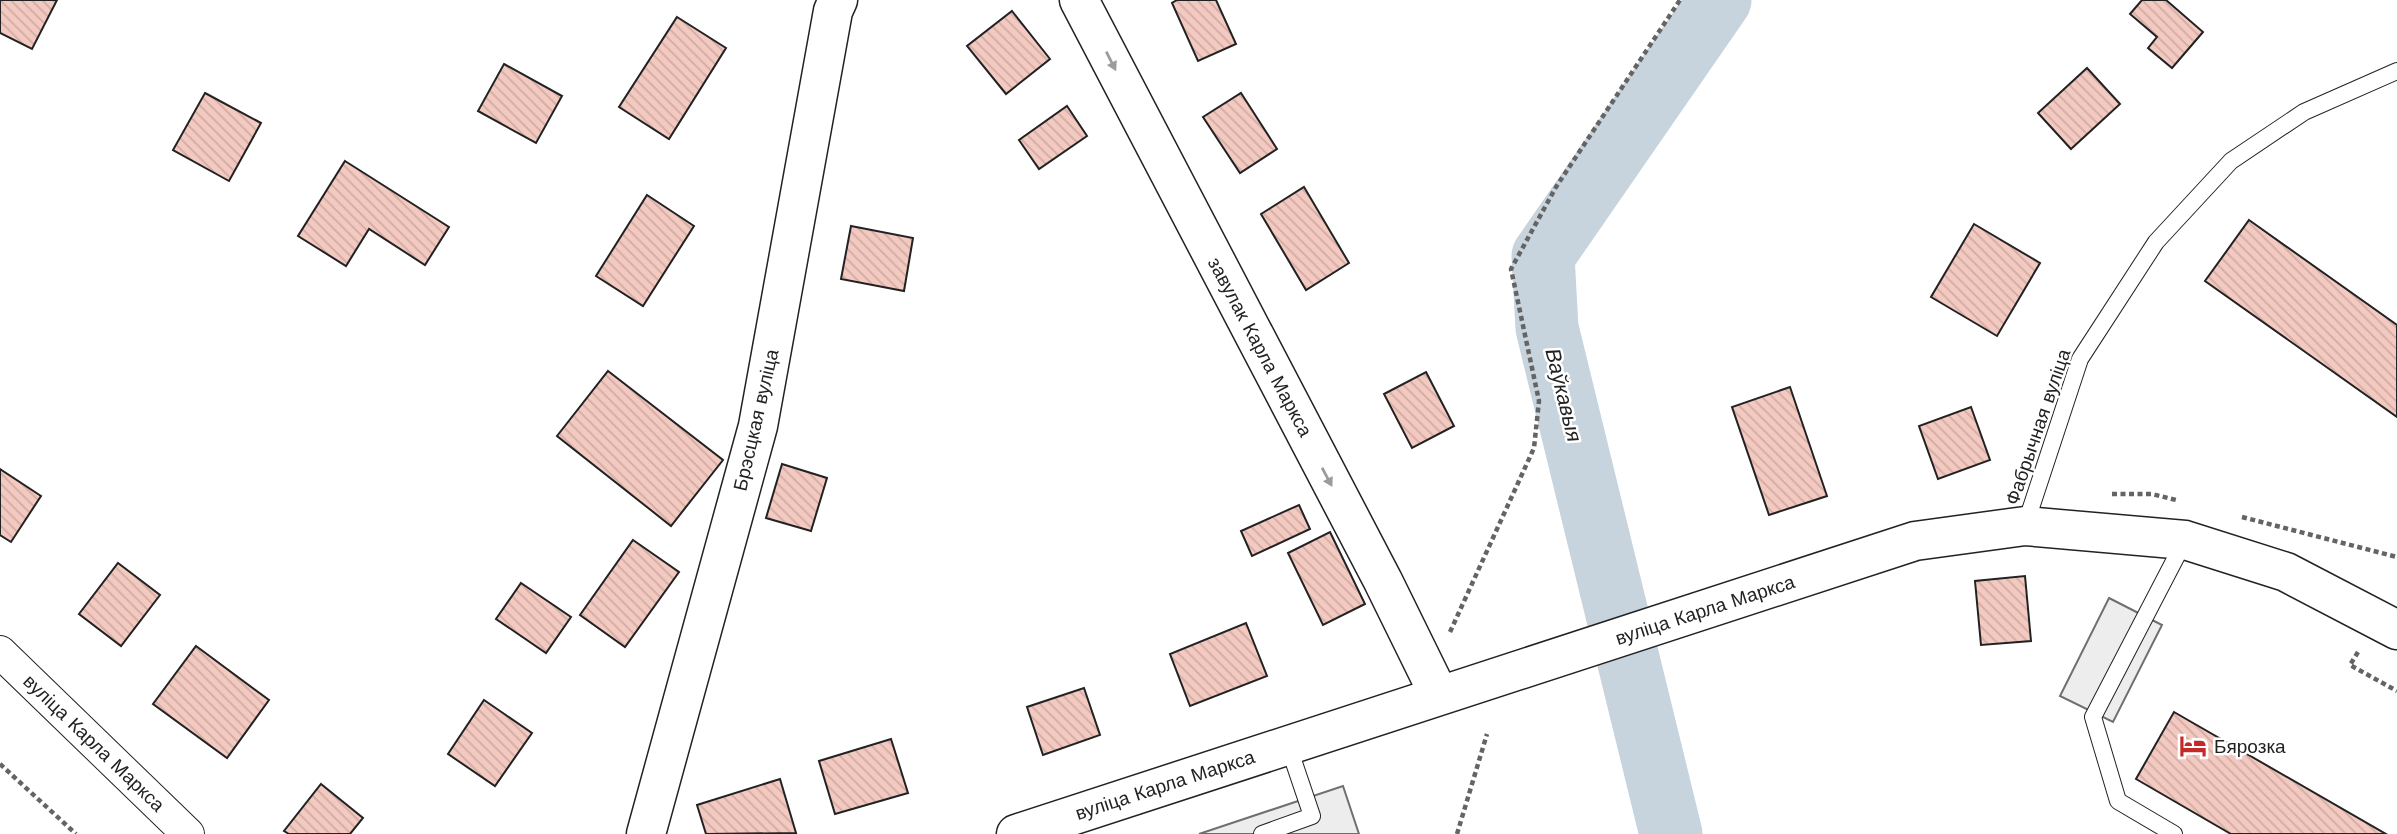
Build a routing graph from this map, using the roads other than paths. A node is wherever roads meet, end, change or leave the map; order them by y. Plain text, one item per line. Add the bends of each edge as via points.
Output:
1 (838, 0) edge
2 (1079, 0) edge
3 (2397, 71) edge
4 (2025, 526) junction
5 (2185, 540) junction
6 (2397, 630) edge
7 (0, 652) edge
8 (1439, 695) junction
9 (1288, 745) junction
10 (1071, 825) edge
11 (188, 834) edge
12 (646, 834) edge
13 (1016, 834) edge
14 (1262, 834) edge
15 (2174, 834) edge

1 - 12 street, Брэсцкая вуліца via 758,426
2 -> 8 street, завулак Карла Маркса
3 - 4 lane, Фабрычная вуліца via 2304,112 2231,161 2156,242 2080,359
4 - 5 street, вуліца Карла Маркса
4 - 8 street, вуліца Карла Маркса via 1915,541
5 - 6 street, вуліца Карла Маркса via 2286,572
5 - 15 lane via 2093,717 2118,801
7 - 11 street, вуліца Карла Маркса
8 - 9 street, вуліца Карла Маркса
9 - 10 street, вуліца Карла Маркса
9 - 14 lane via 1312,816
10 - 13 street, вуліца Карла Маркса

